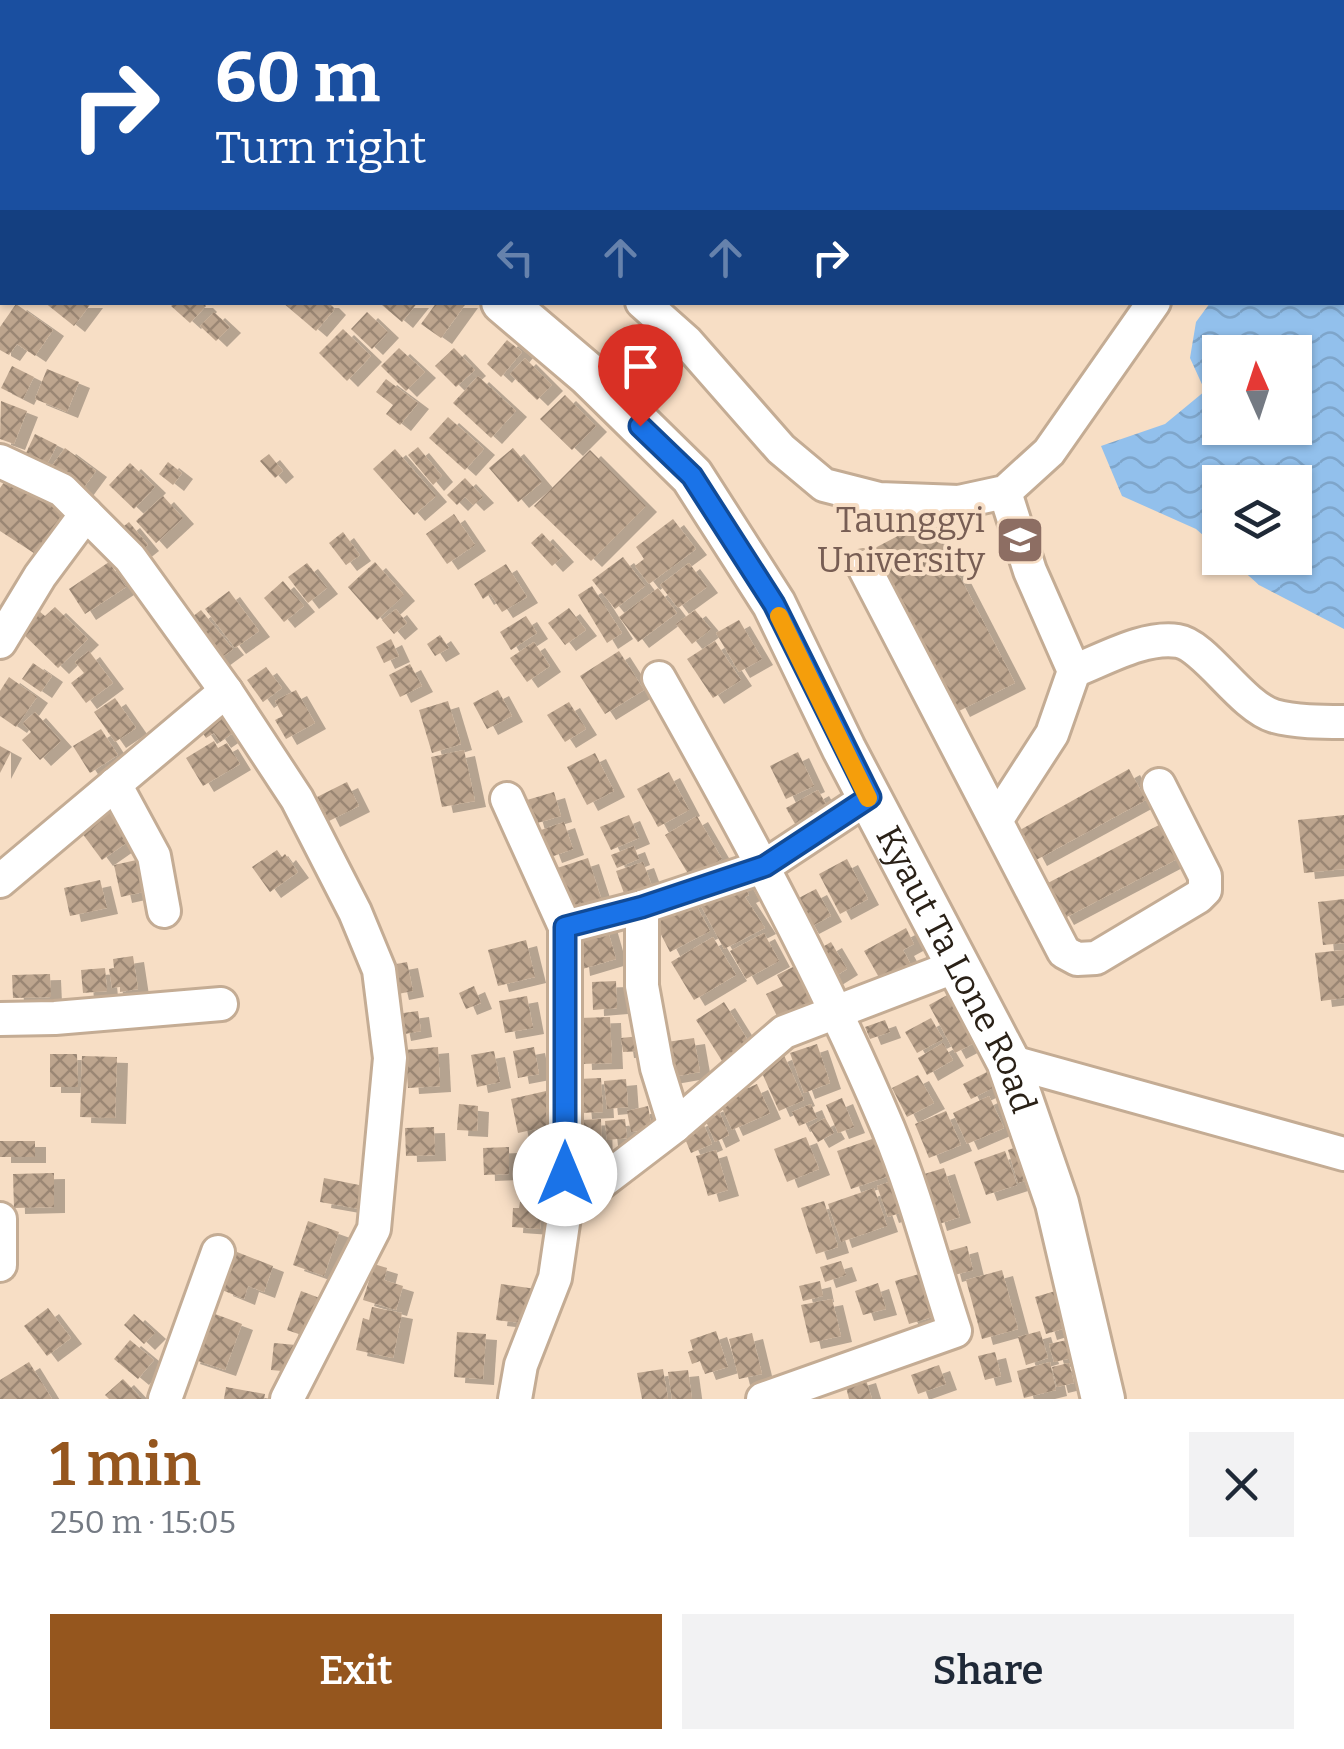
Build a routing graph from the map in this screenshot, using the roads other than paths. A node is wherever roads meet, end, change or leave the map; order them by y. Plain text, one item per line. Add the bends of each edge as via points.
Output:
1 (507, 305) edge
2 (645, 305) edge
3 (1152, 305) edge
4 (0, 462) edge
5 (1005, 492) junction
6 (86, 514) junction
7 (864, 568) dead end
8 (0, 642) edge
9 (1074, 671) junction
10 (660, 678) dead end
11 (226, 691) junction
12 (1344, 722) edge
13 (115, 784) junction
14 (1159, 786) dead end
15 (870, 797) junction
16 (508, 799) dead end
17 (997, 820) junction
18 (765, 866) junction
19 (0, 881) edge
20 (642, 907) junction
21 (164, 911) dead end
22 (565, 927) junction
23 (959, 966) junction
24 (222, 1004) dead end
25 (837, 1013) junction
26 (0, 1019) edge
27 (1008, 1061) junction
28 (675, 1126) junction
29 (1344, 1154) edge
30 (565, 1210) junction
31 (0, 1219) edge
32 (218, 1252) dead end
33 (0, 1265) edge
34 (776, 1397) edge
35 (165, 1399) edge
36 (287, 1399) edge
37 (515, 1399) edge
38 (1104, 1399) edge

1 - 15 main road, Kyaut Ta Lone Road via 692,476 774,604
2 - 5 street via 781,449 824,485 879,499 959,502
3 - 5 street via 1048,452
4 - 6 street via 62,490
5 - 9 street via 1030,572
6 - 8 street
6 - 11 street via 130,558
7 - 17 street
9 - 12 street via 1150,642 1175,640 1190,644 1272,716
9 - 17 street via 1052,734
10 - 18 street
11 - 13 street
11 - 36 street via 297,799 355,912 379,970 390,1058 374,1229
13 - 19 street
13 - 21 street via 154,856
14 - 17 street via 1205,876 1204,890 1096,958 1064,952
15 - 18 street
15 - 23 main road, Kyaut Ta Lone Road
16 - 22 street
18 - 20 street
18 - 25 street
20 - 22 street
20 - 28 street via 642,986
22 - 30 street
23 - 25 street
23 - 27 main road, Kyaut Ta Lone Road
24 - 26 street
25 - 28 street via 784,1032
25 - 34 street via 890,1132 955,1331
27 - 29 street
27 - 38 main road, Kyaut Ta Lone Road via 1057,1202
28 - 30 street
30 - 37 street via 555,1278
31 - 33 street
32 - 35 street

